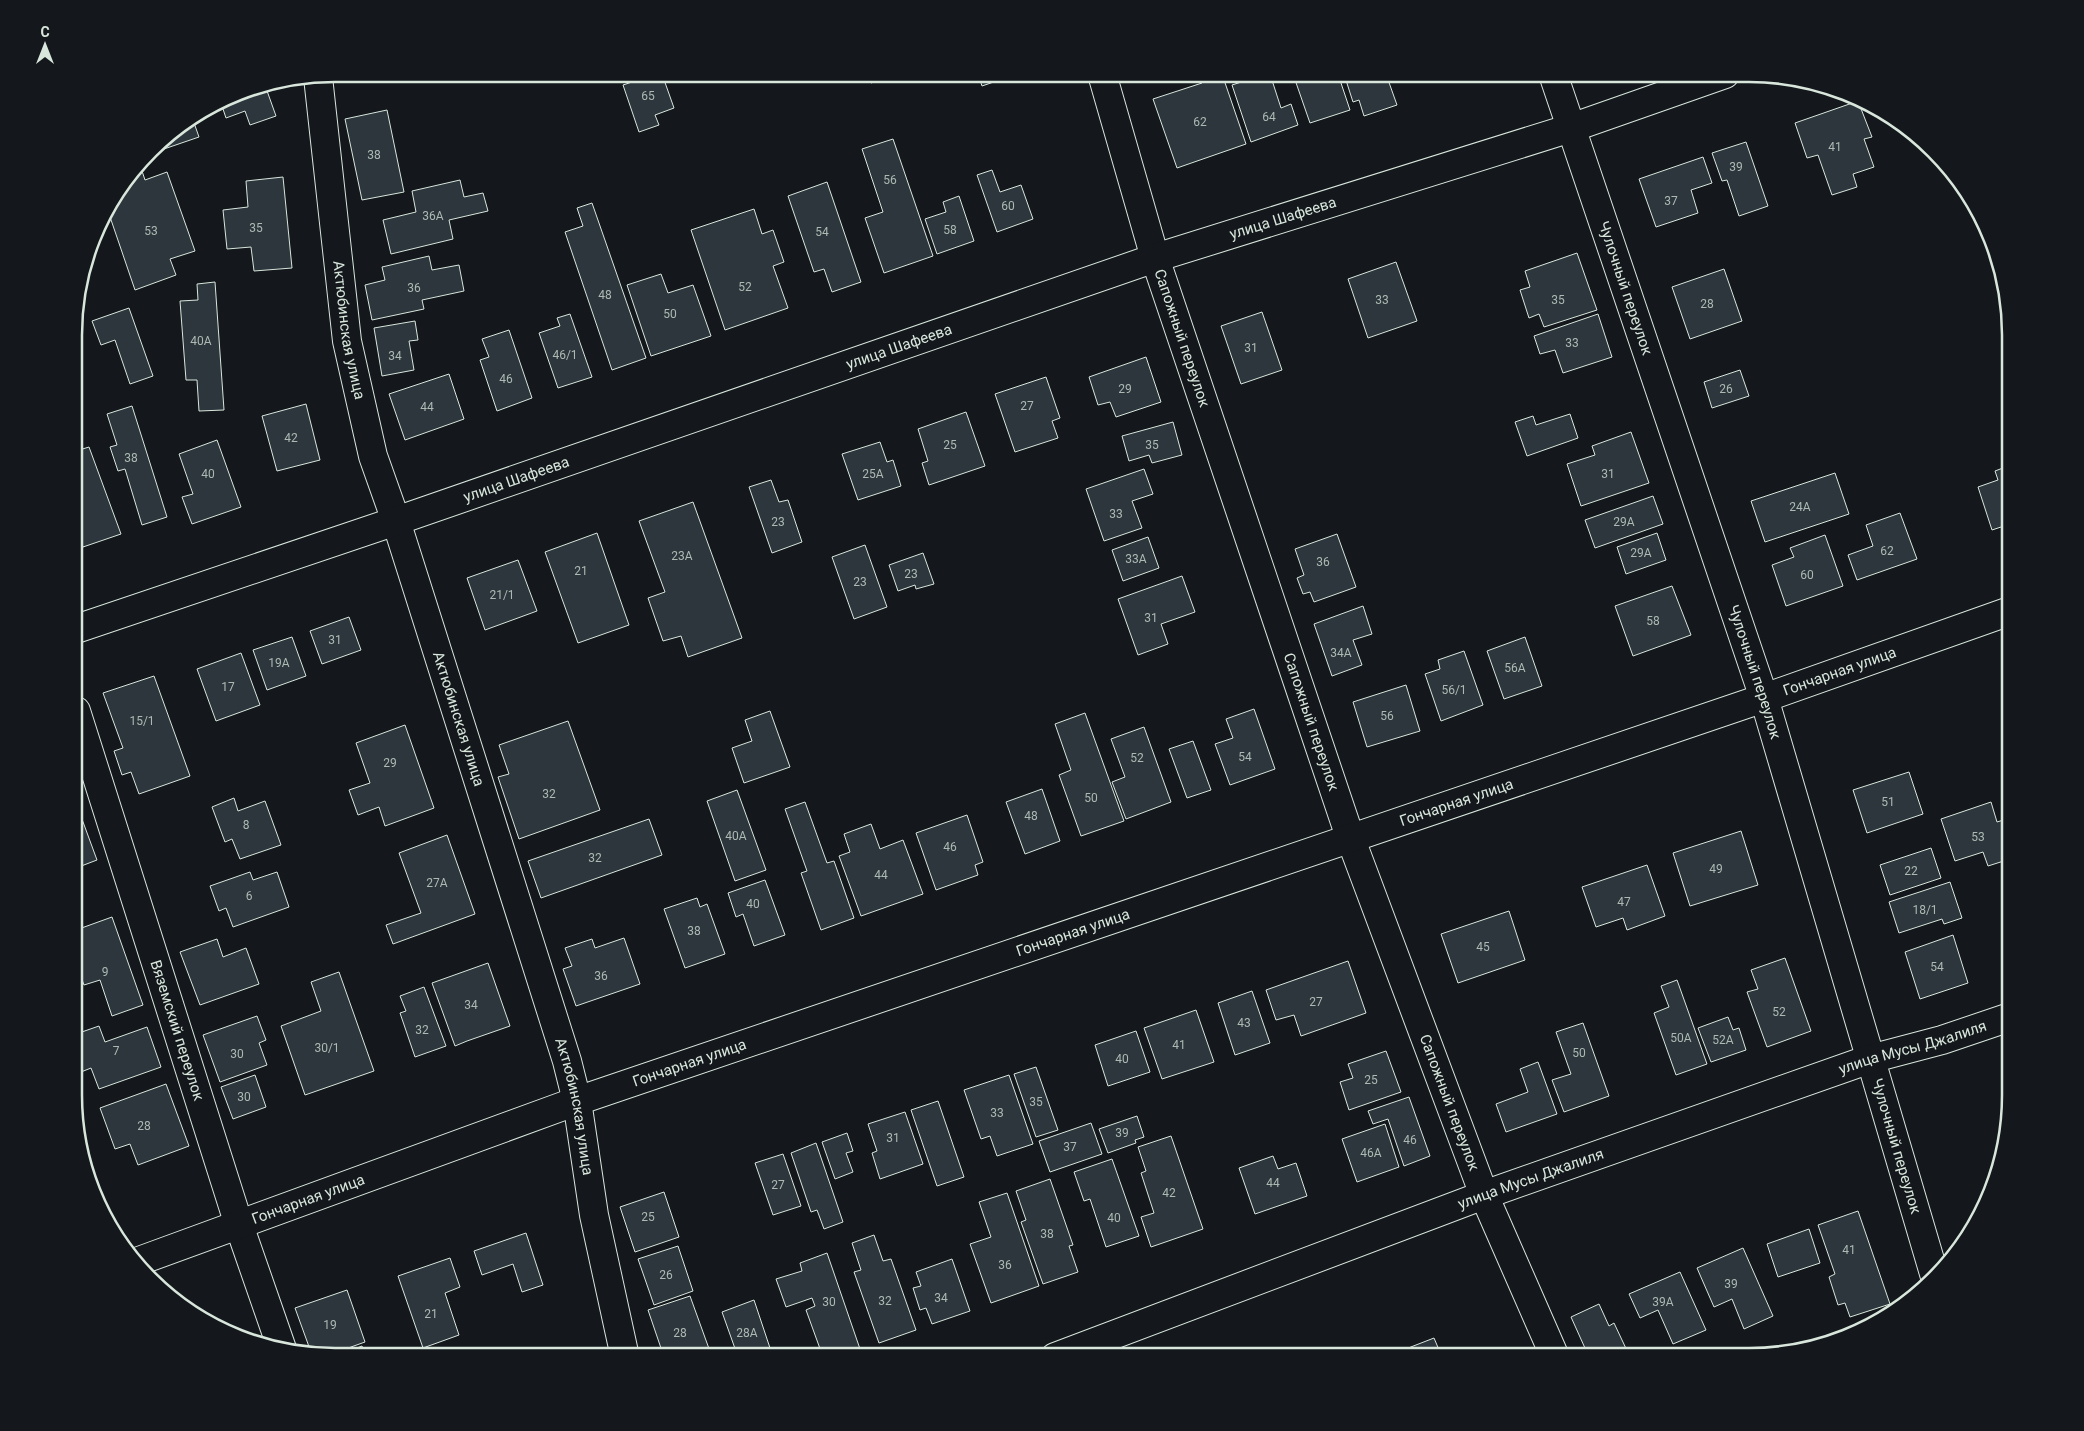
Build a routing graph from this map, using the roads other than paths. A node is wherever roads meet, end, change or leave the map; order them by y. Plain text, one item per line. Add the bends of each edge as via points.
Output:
1 (1104, 82) edge
2 (1556, 82) edge
3 (1702, 82) edge
4 (319, 83) edge
5 (1571, 128) junction
6 (1155, 258) junction
7 (396, 521) junction
8 (2002, 614) edge
9 (82, 627) edge
10 (1764, 698) junction
11 (82, 730) edge
12 (1350, 837) junction
13 (2002, 1020) edge
14 (1870, 1059) junction
15 (577, 1101) junction
16 (1484, 1195) junction
17 (239, 1225) junction
18 (143, 1260) edge
19 (1932, 1269) edge
20 (280, 1342) edge
21 (623, 1348) edge
22 (1079, 1348) edge
23 (1551, 1348) edge

1 - 6 street, Сапожный переулок
2 - 5 street, Чулочный переулок
3 - 5 street, улица Шафеева
4 - 7 street, Актюбинская улица via 347,341 373,456
5 - 6 street, улица Шафеева
5 - 10 street, Чулочный переулок
6 - 7 street, улица Шафеева
6 - 12 street, Сапожный переулок
7 - 9 street, улица Шафеева
7 - 15 street, Актюбинская улица via 567,1060
8 - 10 street, Гончарная улица
10 - 12 street, Гончарная улица
10 - 14 street, Чулочный переулок
11 - 17 street, Вяземский переулок
12 - 15 street, Гончарная улица
12 - 16 street, Сапожный переулок
13 - 14 street, улица Мусы Джалиля
14 - 16 street, улица Мусы Джалиля
14 - 19 street, Чулочный переулок
15 - 17 street, Гончарная улица
15 - 21 street, Актюбинская улица via 594,1215
16 - 22 street, улица Мусы Джалиля
16 - 23 street, Сапожный переулок
17 - 18 street, Гончарная улица
17 - 20 street, Вяземский переулок

